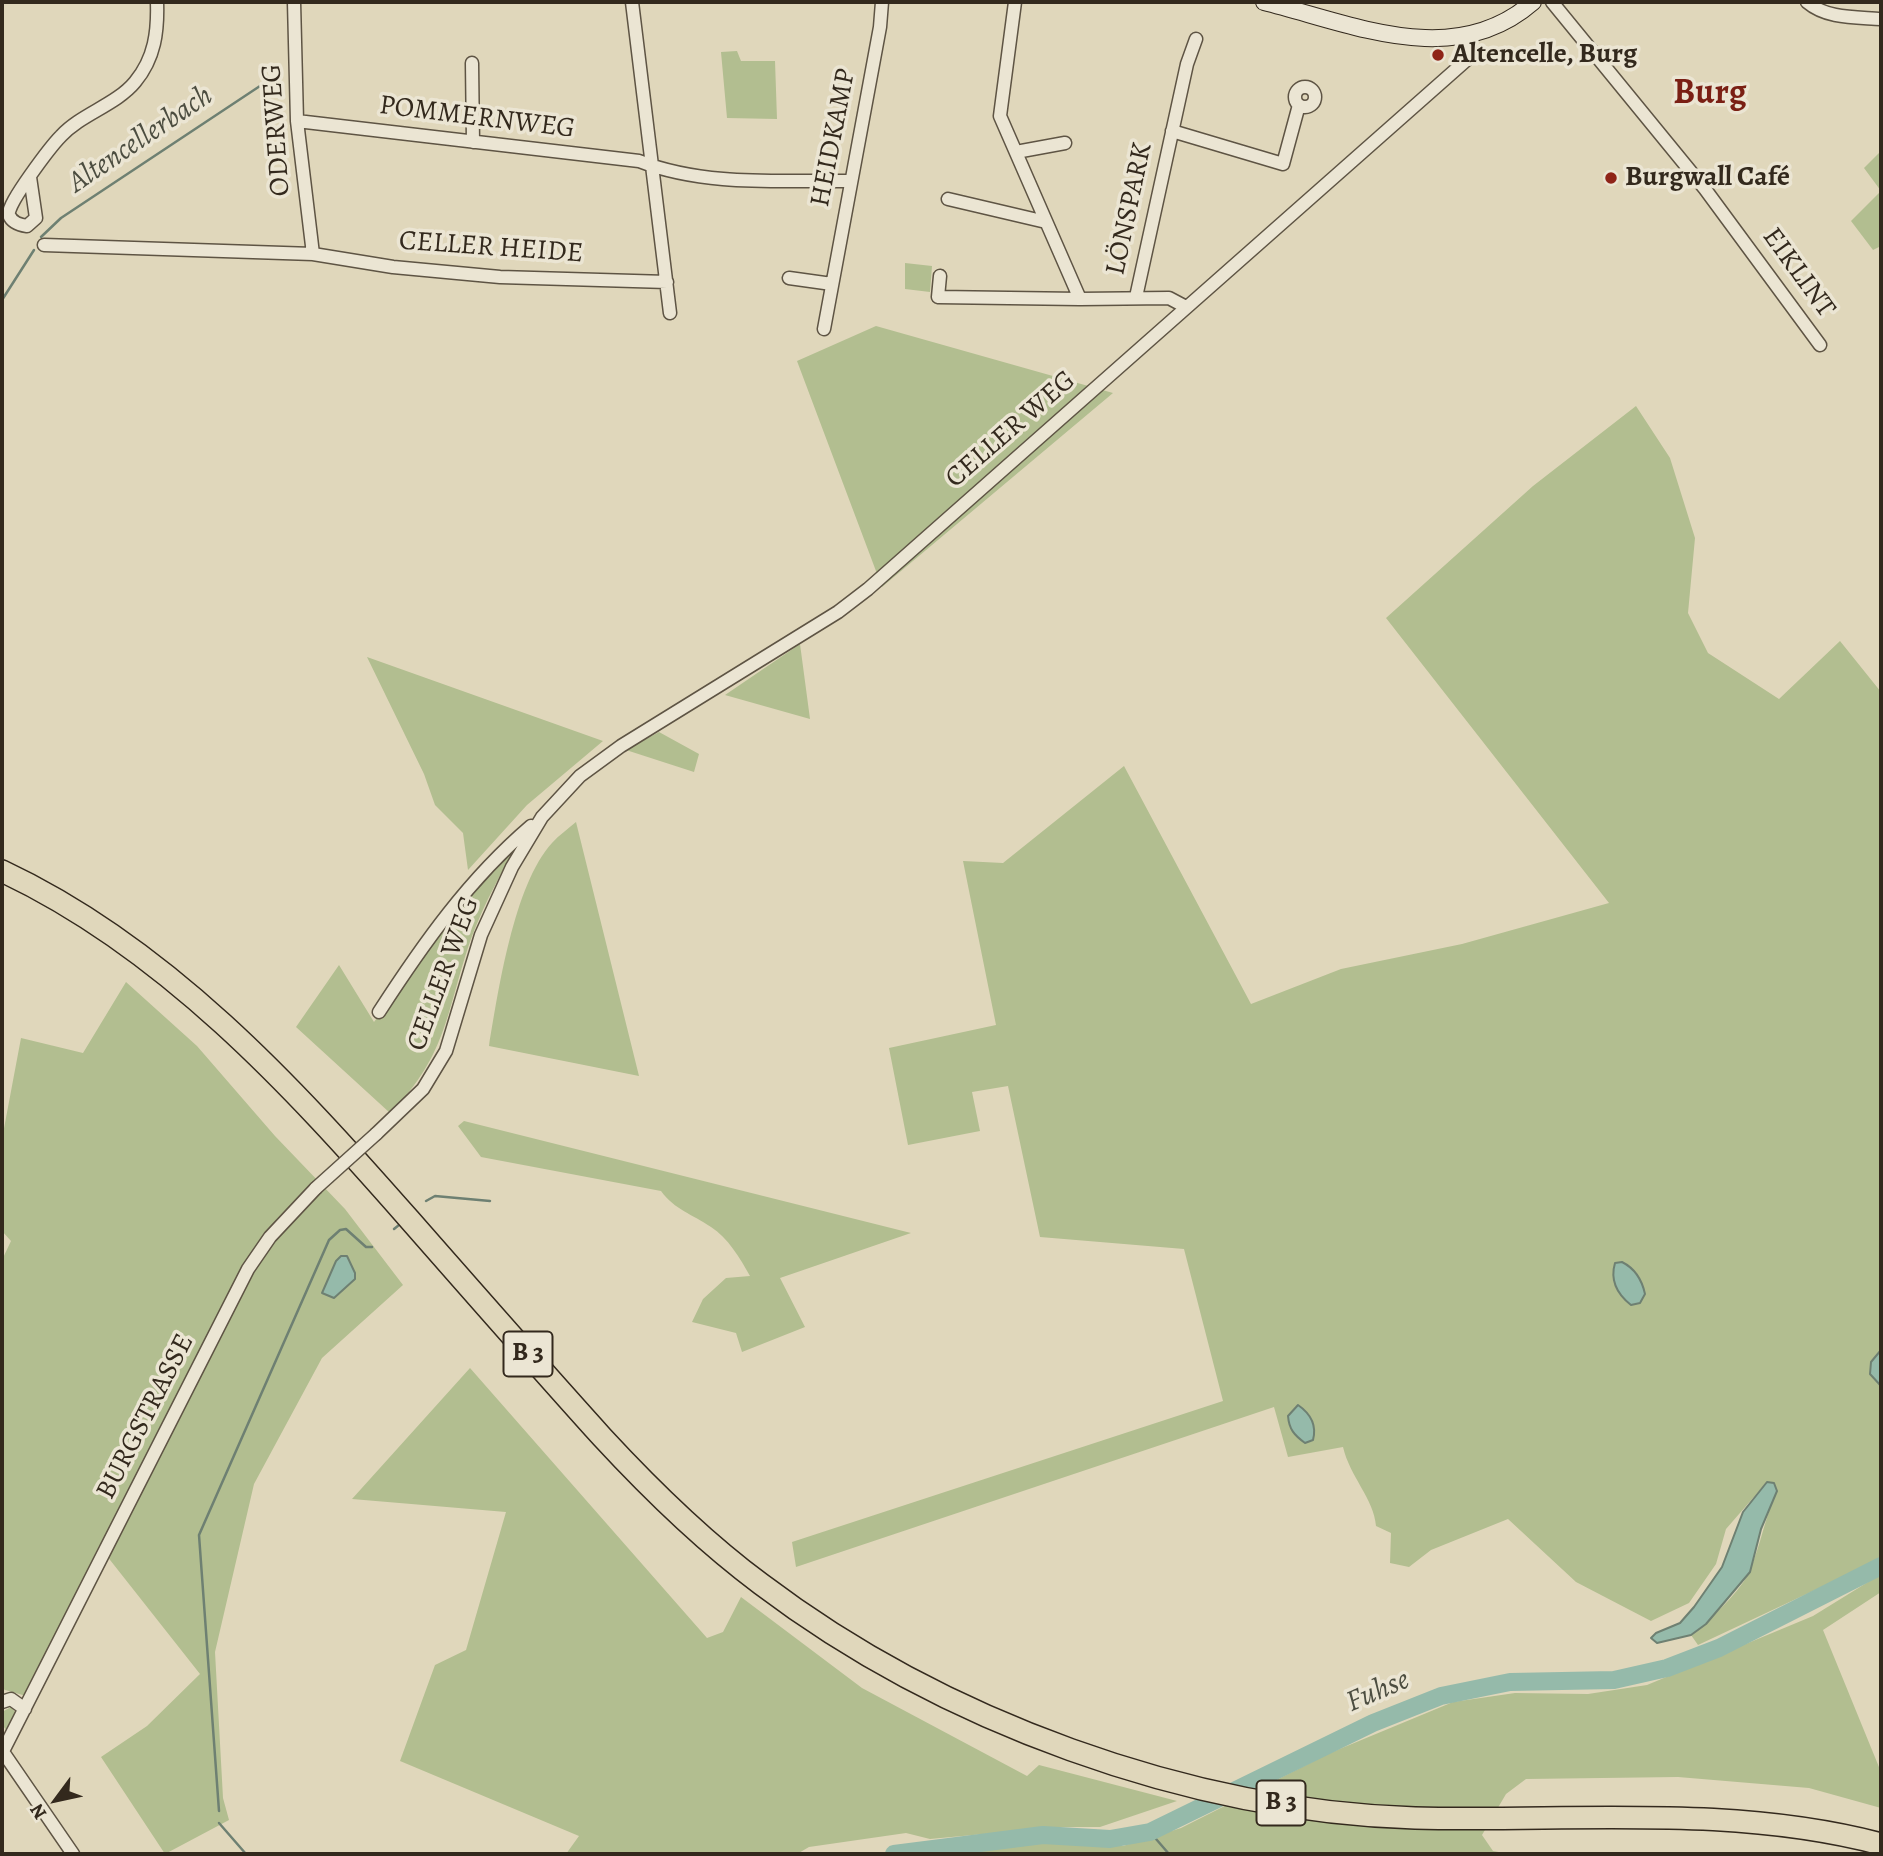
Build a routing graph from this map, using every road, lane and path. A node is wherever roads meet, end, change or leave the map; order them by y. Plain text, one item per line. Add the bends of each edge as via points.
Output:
1 (158, 2) edge
2 (294, 2) edge
3 (632, 2) edge
4 (881, 2) edge
5 (1015, 2) edge
6 (1264, 2) edge
7 (1533, 2) edge
8 (1552, 2) edge
9 (1807, 2) edge
10 (1881, 19) edge
11 (1467, 37) junction
12 (1196, 39) dead end
13 (472, 63) dead end
14 (1299, 105) dead end
15 (297, 121) junction
16 (1172, 131) junction
17 (473, 142) junction
18 (1066, 144) dead end
19 (1016, 152) junction
20 (652, 166) junction
21 (30, 177) dead end
22 (851, 181) junction
23 (948, 199) dead end
24 (1046, 222) junction
25 (44, 244) dead end
26 (313, 254) junction
27 (940, 276) dead end
28 (789, 278) dead end
29 (667, 282) junction
30 (832, 284) junction
31 (1136, 297) junction
32 (1080, 299) junction
33 (1186, 307) junction
34 (670, 313) dead end
35 (824, 329) dead end
36 (1820, 345) dead end
37 (542, 817) junction
38 (2, 871) edge
39 (380, 1012) dead end
40 (376, 1134) joint
41 (2, 1702) edge
42 (25, 1709) junction
43 (2, 1750) edge
44 (1881, 1844) edge
45 (73, 1854) edge

1 - 21 street via 154,50 134,83 62,135
2 - 15 street, ODERWEG
3 - 20 street
4 - 22 street, HEIDKAMP
5 - 19 street, LÖNSPARK via 1000,116
6 - 11 street via 1419,40
7 - 11 street via 1497,27
8 - 36 street, EIKLINT via 1705,189
9 - 10 street via 1833,15
11 - 33 street, CELLER WEG via 1471,57
12 - 16 street, LÖNSPARK
13 - 17 street
14 - 16 street, LÖNSPARK via 1283,164
15 - 17 street, POMMERNWEG
15 - 26 street, ODERWEG
16 - 31 street, LÖNSPARK
17 - 20 street, POMMERNWEG
18 - 19 street
19 - 24 street, LÖNSPARK
20 - 22 street, POMMERNWEG via 736,180
20 - 29 street
22 - 30 street, HEIDKAMP
23 - 24 street
24 - 32 street, LÖNSPARK
25 - 26 street, CELLER HEIDE
26 - 29 street, CELLER HEIDE via 500,277
27 - 32 street, LÖNSPARK via 938,297
28 - 30 street
29 - 34 street
30 - 35 street, HEIDKAMP
31 - 32 street, LÖNSPARK
31 - 33 street, LÖNSPARK via 1168,298
33 - 37 street, CELLER WEG via 868,589 621,746 580,776
37 - 39 street, CELLER WEG via 495,859 451,908
37 - 40 street, CELLER WEG via 512,867 481,935 446,1051 423,1089
38 - 44 highway, B 3 via 148,962 264,1061 642,1480 721,1552 796,1610 881,1663 954,1701 1039,1736 1184,1783 1289,1805 1414,1818 1716,1821
40 - 42 street, BURGSTRASSE, bridge via 316,1188 270,1237 248,1269
41 - 42 street via 11,1699
42 - 43 street, BURGSTRASSE
43 - 45 street

